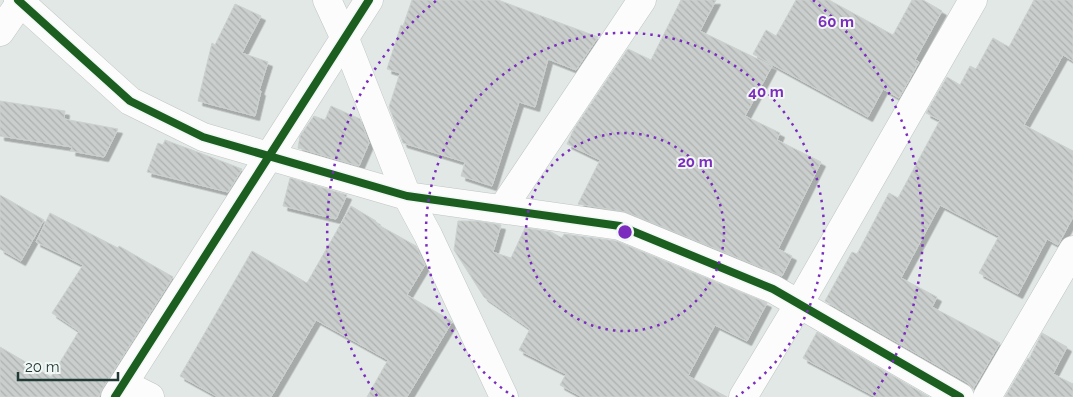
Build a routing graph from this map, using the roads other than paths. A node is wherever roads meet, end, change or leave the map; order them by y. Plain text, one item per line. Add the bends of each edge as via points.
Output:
1 (327, 0) edge
2 (369, 0) edge
3 (642, 0) edge
4 (973, 0) edge
5 (20, 1) edge
6 (0, 32) edge
7 (345, 39) junction
8 (270, 156) junction
9 (407, 196) junction
10 (502, 209) junction
11 (1073, 250) edge
12 (799, 304) junction
13 (119, 391) edge
14 (150, 397) edge
15 (504, 397) edge
16 (743, 397) edge
17 (960, 397) edge
18 (987, 397) edge

1 - 7 street
2 - 7 street
3 - 10 street
4 - 12 street
5 - 6 street
5 - 8 street via 130,101 202,137
7 - 8 street
7 - 9 street
8 - 9 street
8 - 13 street
9 - 10 street
9 - 15 street
10 - 12 street via 620,226 773,289
11 - 18 street
12 - 16 street
12 - 17 street
13 - 14 street

